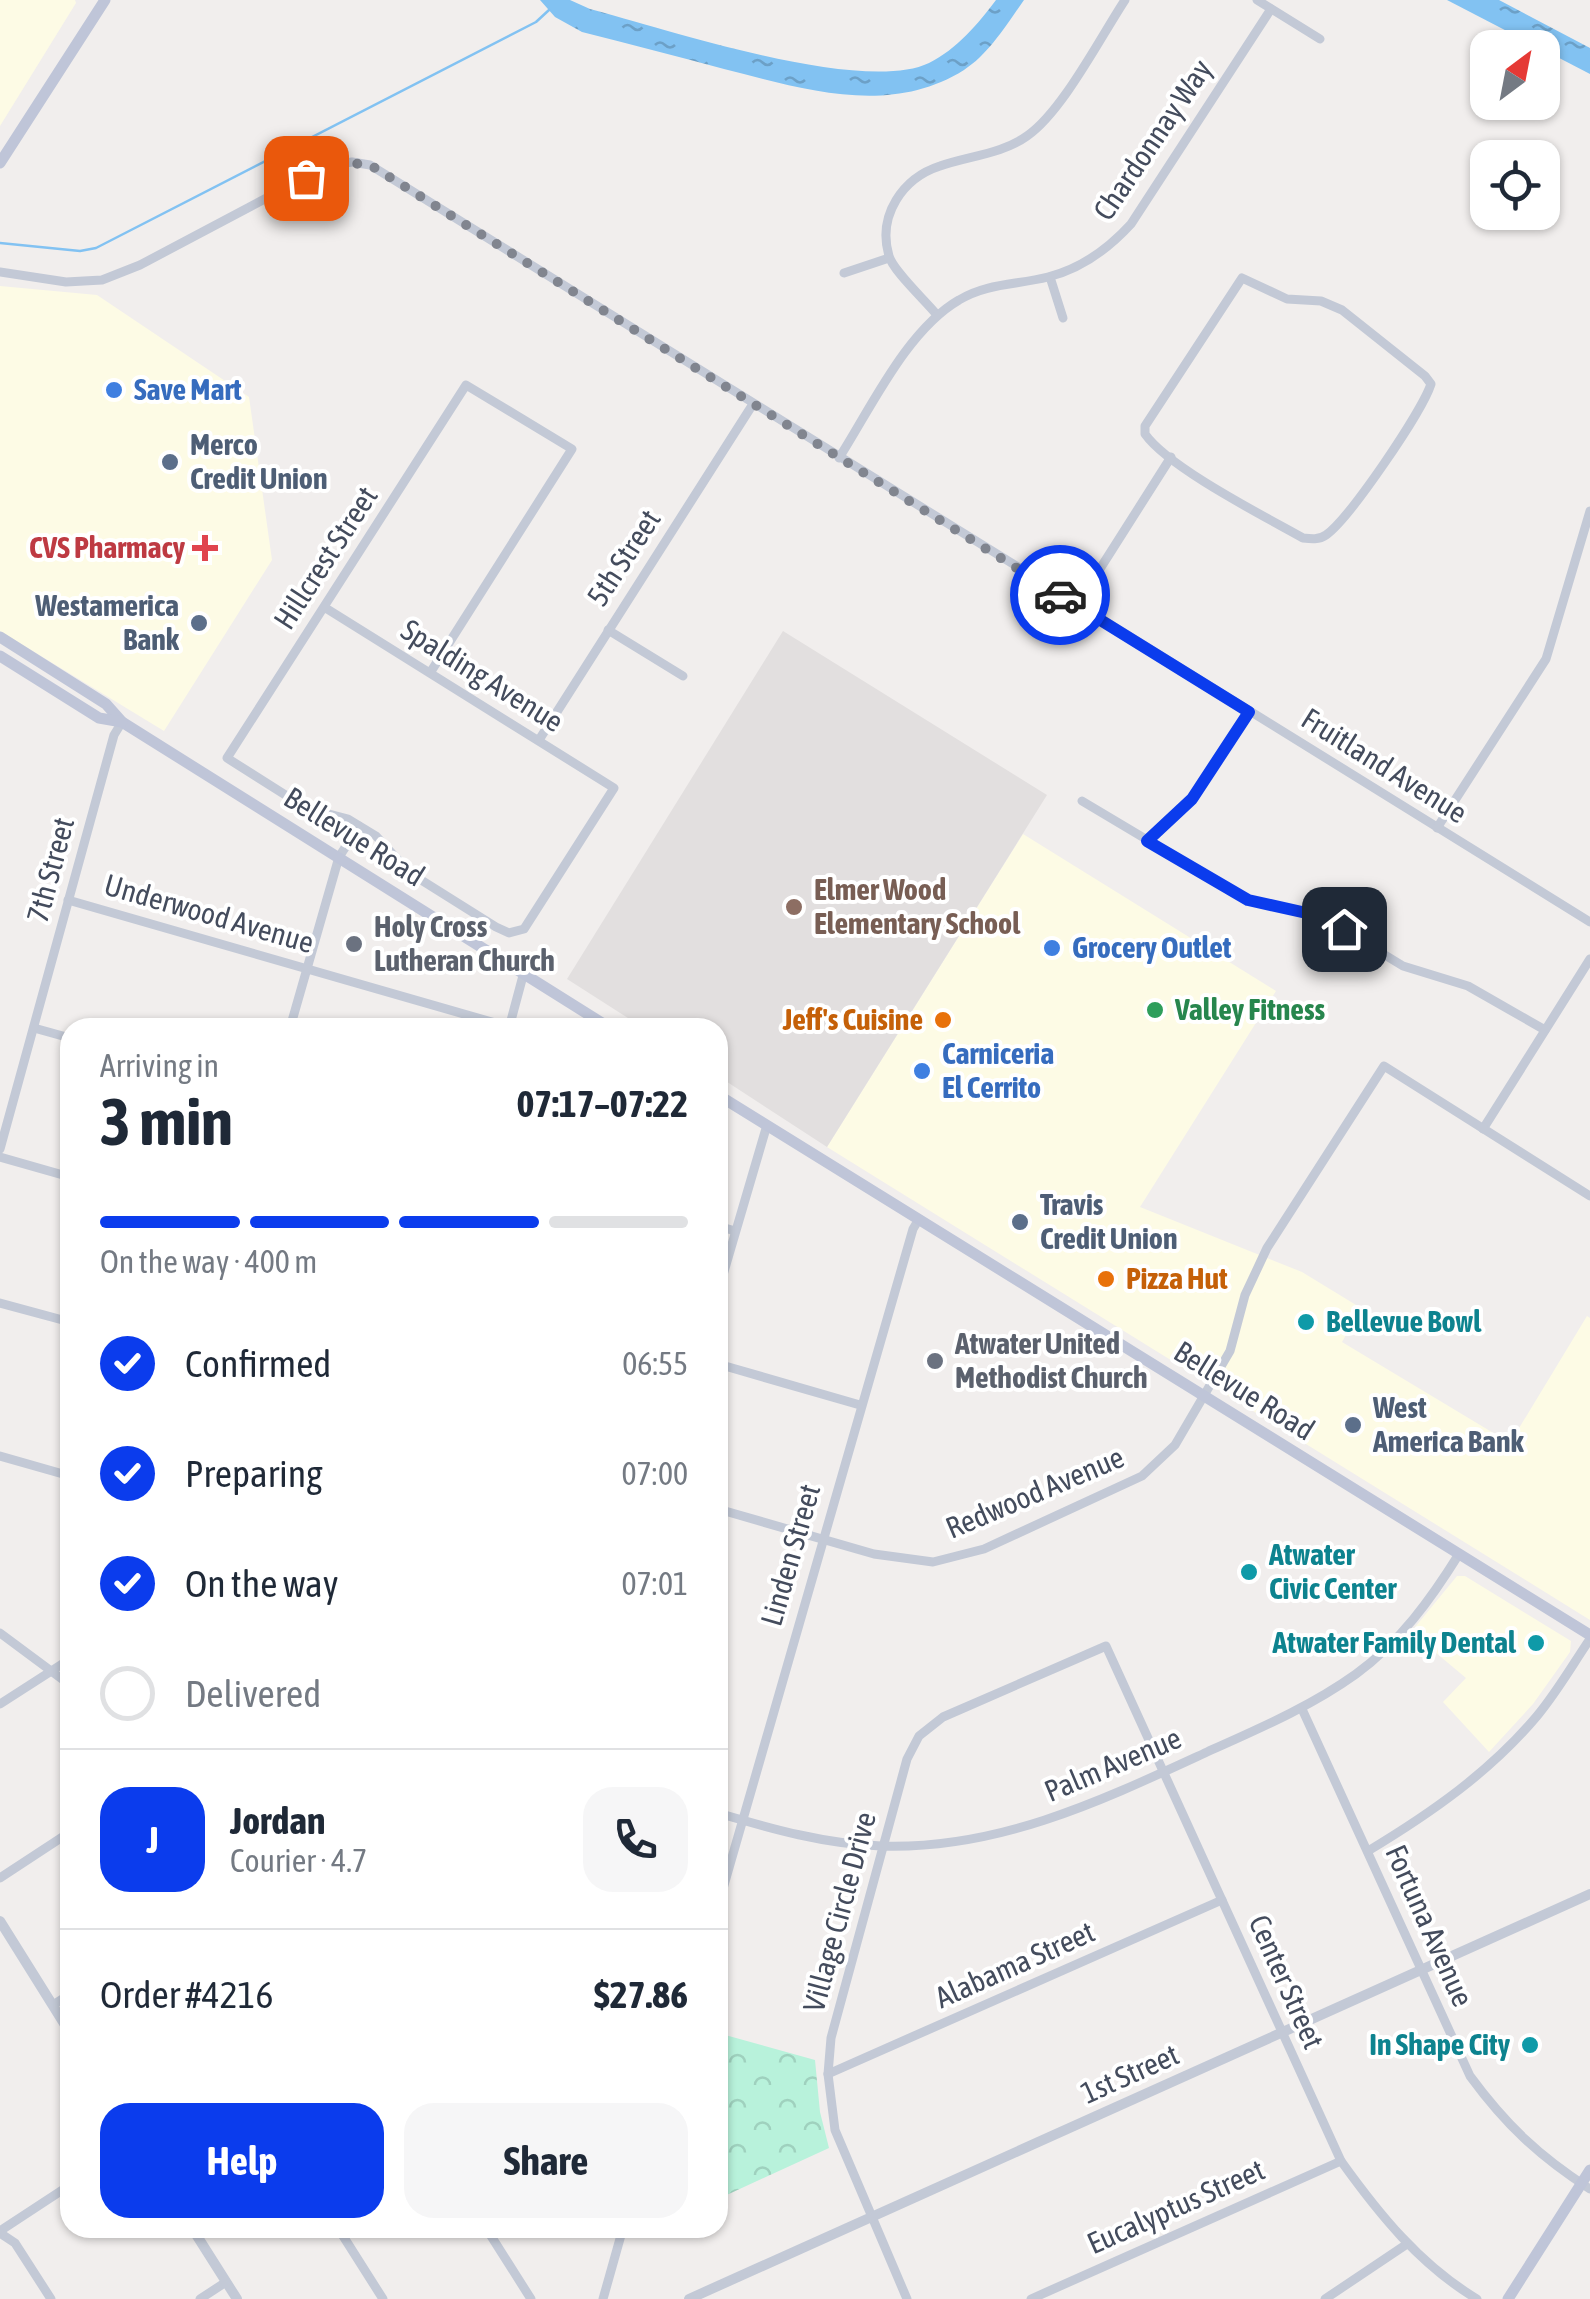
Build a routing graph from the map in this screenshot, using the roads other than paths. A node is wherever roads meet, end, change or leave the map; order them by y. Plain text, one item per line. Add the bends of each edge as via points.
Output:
1 (105, 0) edge
2 (1125, 0) edge
3 (1257, 0) edge
4 (1271, 9) junction
5 (1320, 39) dead end
6 (0, 163) edge
7 (889, 258) junction
8 (0, 272) edge
9 (844, 272) dead end
10 (1050, 277) junction
11 (937, 315) junction
12 (1063, 318) dead end
13 (753, 404) junction
14 (1171, 457) junction
15 (839, 458) junction
16 (1590, 511) edge
17 (1077, 606) junction
18 (324, 607) junction
19 (608, 630) junction
20 (0, 637) edge
21 (0, 656) edge
22 (430, 673) junction
23 (682, 676) dead end
24 (1249, 712) junction
25 (122, 722) junction
26 (538, 740) junction
27 (1082, 801) dead end
28 (359, 826) junction
29 (1437, 828) junction
30 (1147, 841) junction
31 (339, 857) junction
32 (68, 900) junction
33 (1590, 922) edge
34 (1590, 959) edge
35 (307, 968) junction
36 (524, 972) junction
37 (293, 1018) edge
38 (478, 1018) edge
39 (511, 1018) edge
40 (595, 1018) edge
41 (34, 1028) junction
42 (1545, 1030) junction
43 (60, 1035) edge
44 (728, 1101) edge
45 (767, 1126) junction
46 (1483, 1129) junction
47 (0, 1149) edge
48 (0, 1157) edge
49 (60, 1174) edge
50 (1590, 1180) edge
51 (1586, 1193) edge
52 (919, 1219) junction
53 (728, 1230) edge
54 (735, 1232) junction
55 (728, 1257) edge
56 (0, 1303) edge
57 (60, 1319) edge
58 (728, 1367) edge
59 (1204, 1396) junction
60 (860, 1405) junction
61 (0, 1456) edge
62 (60, 1473) edge
63 (728, 1512) edge
64 (822, 1538) junction
65 (1459, 1554) junction
66 (0, 1633) edge
67 (1590, 1637) edge
68 (1106, 1646) joint
69 (60, 1666) edge
70 (51, 1672) junction
71 (60, 1678) edge
72 (0, 1704) edge
73 (1302, 1709) junction
74 (1164, 1772) junction
75 (728, 1816) edge
76 (742, 1820) junction
77 (60, 1839) edge
78 (884, 1846) junction
79 (1368, 1850) junction
80 (728, 1870) edge
81 (0, 1878) edge
82 (1590, 1894) edge
83 (1222, 1900) junction
84 (0, 1921) edge
85 (1422, 1972) junction
86 (60, 2000) edge
87 (53, 2005) junction
88 (60, 2017) edge
89 (1281, 2034) junction
90 (828, 2074) junction
91 (1341, 2161) junction
92 (1590, 2170) edge
93 (1586, 2186) edge
94 (60, 2192) edge
95 (871, 2216) junction
96 (0, 2232) edge
97 (198, 2238) edge
98 (344, 2238) edge
99 (492, 2238) edge
100 (620, 2238) edge
101 (1407, 2244) junction
102 (226, 2282) junction
103 (51, 2299) edge
104 (200, 2299) edge
105 (237, 2299) edge
106 (383, 2299) edge
107 (531, 2299) edge
108 (602, 2299) edge
109 (689, 2299) edge
110 (907, 2299) edge
111 (1031, 2299) edge
112 (1324, 2299) edge
113 (1477, 2299) edge
114 (1508, 2299) edge

1 - 6 main road
2 - 7 street via 1048,117 1028,136 937,166 902,190 887,230
3 - 4 street
4 - 5 street
4 - 10 street, Chardonnay Way via 1131,224 1086,262
7 - 9 street
7 - 11 street
8 - 13 street, Fruitland Avenue via 102,280 327,166 370,165
10 - 11 street, Chardonnay Way via 986,287
10 - 12 street
11 - 15 street, Chardonnay Way
13 - 15 street, Fruitland Avenue
13 - 19 street, 5th Street
14 - 14 street via 1145,434 1145,426 1242,278 1287,298 1342,310 1431,384 1368,486 1327,535 1316,539 1288,530
14 - 17 street
15 - 17 street, Fruitland Avenue
16 - 29 street via 1546,659
17 - 24 street, Fruitland Avenue
18 - 22 street, Spalding Avenue
18 - 22 street, Hillcrest Street via 466,385 572,449
18 - 28 street, Hillcrest Street via 227,758 306,808
19 - 23 street
19 - 26 street, 5th Street
20 - 25 main road, Bellevue Road via 106,704
21 - 25 main road, Bellevue Road via 99,718
22 - 26 street, Spalding Avenue
24 - 29 street, Fruitland Avenue
24 - 30 street via 1192,799
25 - 31 main road, Bellevue Road
25 - 32 street, 7th Street
26 - 28 street, Spalding Avenue via 614,788 524,930 509,933 410,873
27 - 30 street
28 - 31 street
29 - 33 street, Fruitland Avenue
30 - 42 street via 1248,900 1324,918 1402,966 1468,986
31 - 35 street
31 - 36 main road, Bellevue Road
32 - 35 street, Underwood Avenue
32 - 41 street, 7th Street
34 - 42 street
35 - 37 street
35 - 38 street, Underwood Avenue
36 - 39 street
36 - 40 main road, Bellevue Road
41 - 43 street
41 - 47 street, 7th Street
42 - 46 street
44 - 45 main road, Bellevue Road
45 - 52 main road, Bellevue Road
45 - 54 street
46 - 51 street
46 - 59 street, Redwood Avenue via 1384,1066 1267,1248 1230,1352
48 - 49 street
50 - 51 street
52 - 59 main road, Bellevue Road
52 - 60 street, Linden Street
53 - 54 street
54 - 55 street
56 - 57 street
58 - 60 street
59 - 64 street, Redwood Avenue via 1175,1445 1142,1476 984,1549 933,1562
59 - 65 main road, Bellevue Road
60 - 64 street, Linden Street
61 - 62 street
63 - 64 street, Redwood Avenue
64 - 76 street, Linden Street
65 - 67 main road, Bellevue Road
65 - 73 street, Palm Avenue via 1404,1630 1358,1673
66 - 70 street
67 - 79 street via 1538,1715 1480,1774
68 - 74 street, Center Street
68 - 78 street, Village Circle Drive via 943,1716 919,1736
69 - 70 street
70 - 71 street
70 - 72 street
73 - 74 street, Palm Avenue
73 - 79 street, Fortuna Avenue
74 - 78 street, Palm Avenue via 1011,1832
74 - 83 street, Center Street
75 - 76 street, Palm Avenue
76 - 78 street, Palm Avenue via 824,1842
76 - 80 street, Linden Street
77 - 81 street
78 - 90 street, Village Circle Drive via 831,2038
79 - 85 street, Fortuna Avenue
82 - 85 street, 1st Street
83 - 89 street, Center Street
83 - 90 street, Alabama Street
84 - 87 street
85 - 89 street, 1st Street
85 - 93 street, Fortuna Avenue via 1470,2076 1501,2118
86 - 87 street
87 - 88 street
89 - 91 street, Center Street
89 - 95 street, 1st Street
90 - 95 street, Village Circle Drive via 835,2130
91 - 101 street, Center Street
91 - 111 street, Eucalyptus Street
92 - 93 main road
93 - 114 main road
94 - 96 street
95 - 109 street, 1st Street
95 - 110 street, Village Circle Drive
96 - 103 street via 15,2243
97 - 102 street
98 - 106 street
99 - 107 street
100 - 108 street
101 - 112 street
101 - 113 street, Center Street
102 - 104 street
102 - 105 street

